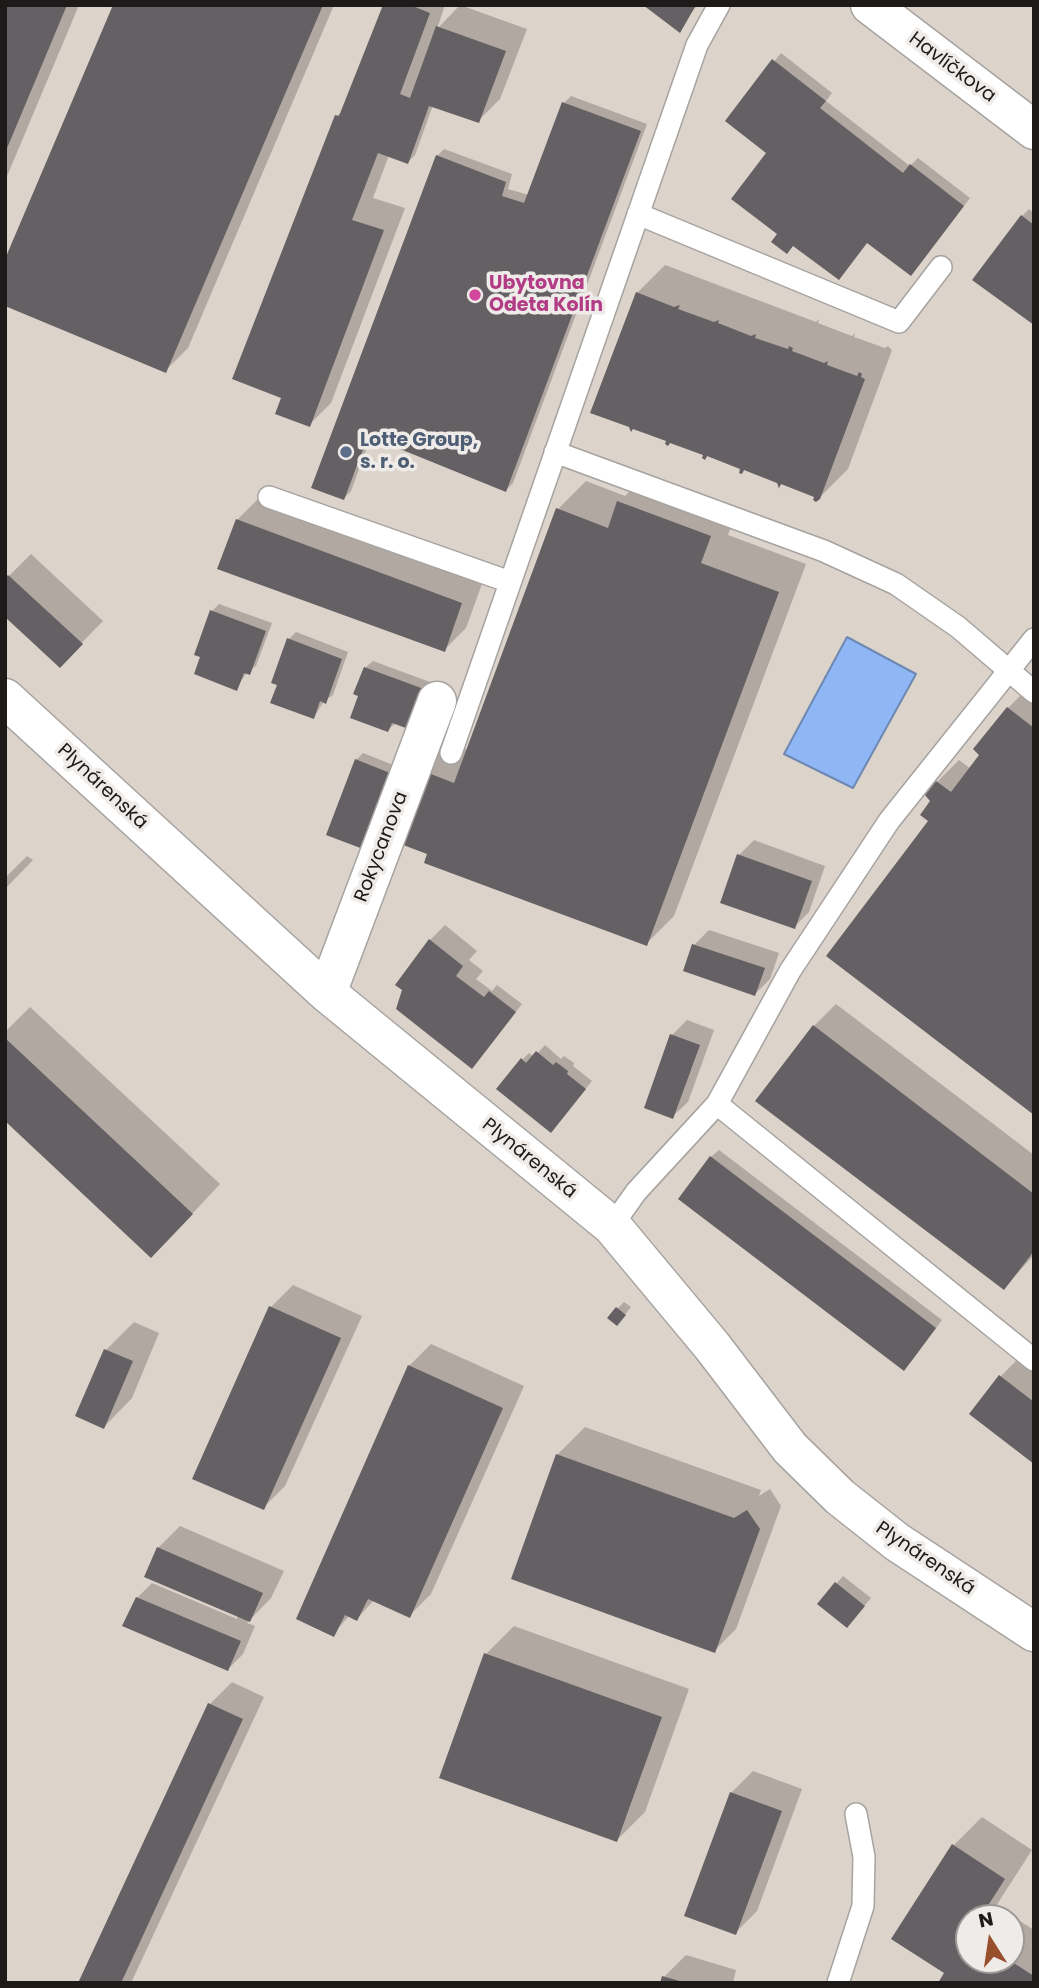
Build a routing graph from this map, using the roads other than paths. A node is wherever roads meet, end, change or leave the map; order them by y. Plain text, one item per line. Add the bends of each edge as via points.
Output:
1 (719, 5) edge
2 (870, 5) edge
3 (1034, 130) edge
4 (638, 214) junction
5 (941, 267) dead end
6 (555, 452) junction
7 (269, 497) dead end
8 (510, 582) junction
9 (1034, 639) edge
10 (1009, 673) junction
11 (1034, 692) edge
12 (5, 698) edge
13 (437, 701) dead end
14 (451, 753) dead end
15 (327, 993) junction
16 (717, 1104) junction
17 (612, 1226) junction
18 (1034, 1360) edge
19 (1034, 1632) edge
20 (856, 1814) dead end
21 (838, 1983) edge

1 - 4 lane via 697,45
2 - 3 street, Havlíčkova
4 - 5 lane via 899,322
4 - 6 lane
6 - 8 lane
6 - 10 lane via 824,551 896,584 958,627
7 - 8 lane
8 - 14 lane
9 - 10 lane
10 - 11 lane
10 - 16 lane via 889,821 790,971
12 - 15 street, Plynárenská
13 - 15 street, Rokycanova
15 - 17 street, Plynárenská
16 - 17 lane
16 - 18 lane
17 - 19 street, Plynárenská via 790,1448 840,1497 897,1542
20 - 21 lane via 864,1857 863,1906

